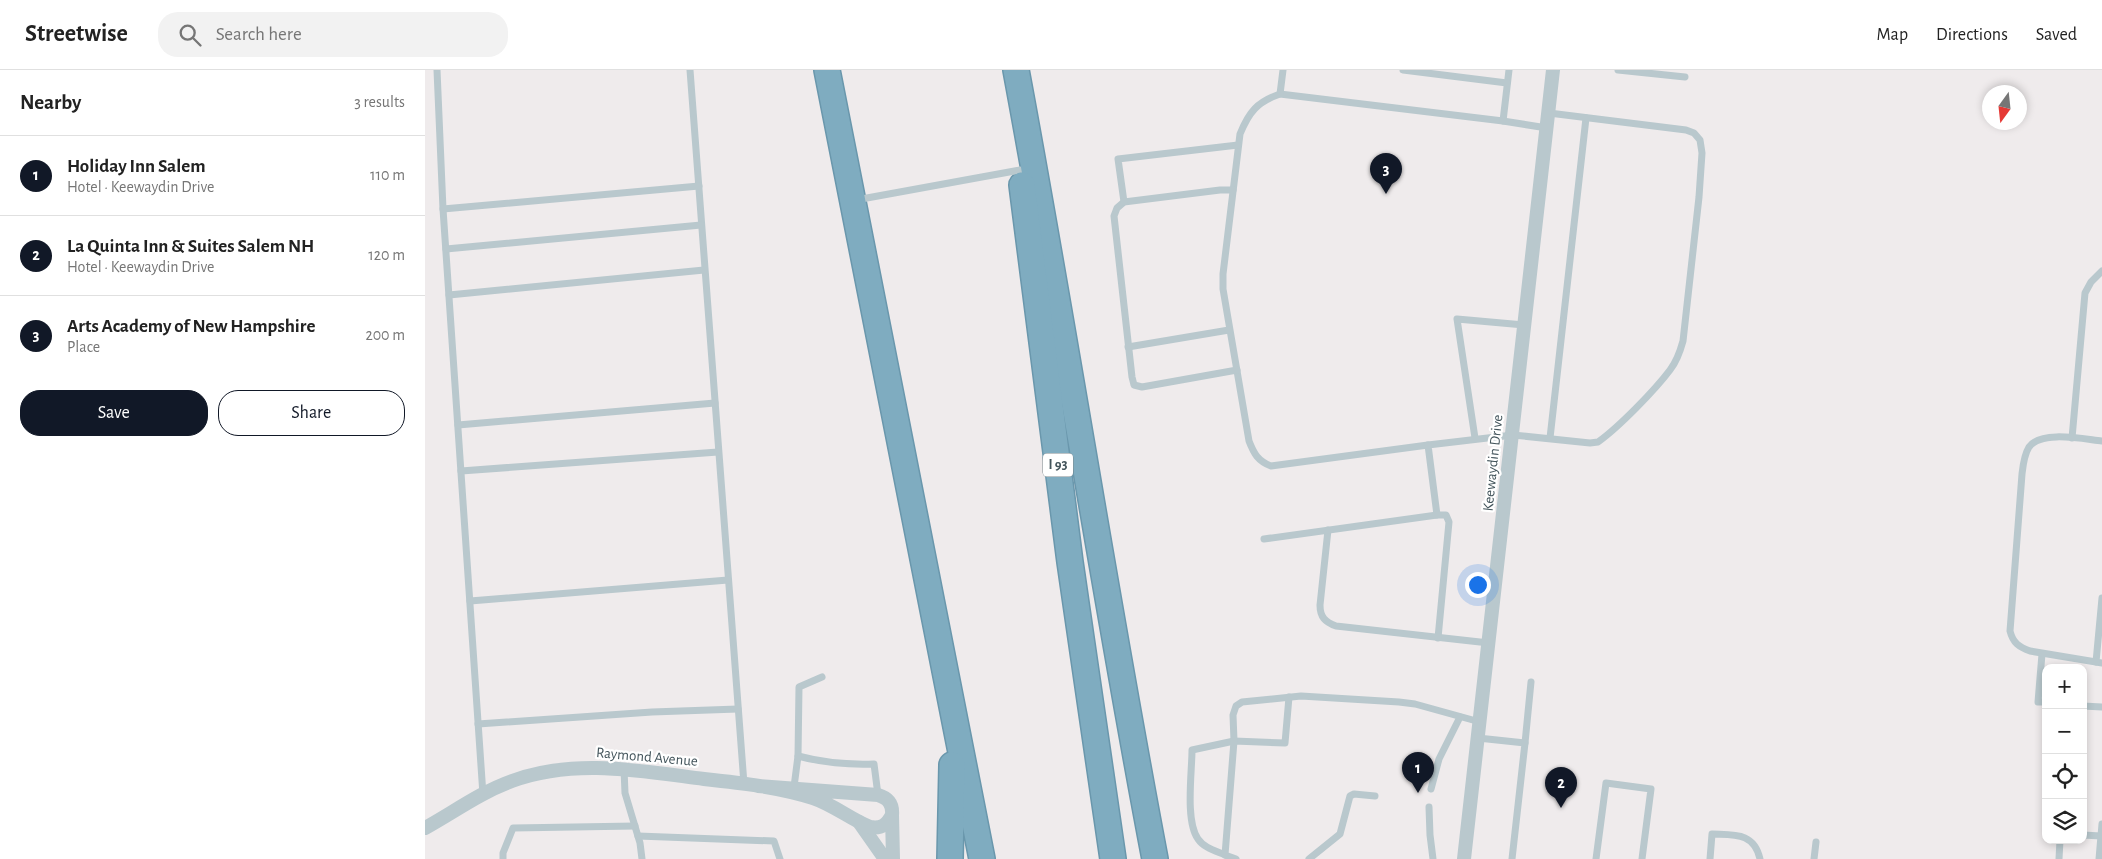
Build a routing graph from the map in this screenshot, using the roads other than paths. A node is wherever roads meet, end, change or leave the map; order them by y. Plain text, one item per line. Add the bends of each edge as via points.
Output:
1 (437, 70) edge
2 (690, 70) edge
3 (827, 70) edge
4 (1007, 70) edge
5 (1016, 70) edge
6 (1283, 70) edge
7 (1403, 70) edge
8 (1509, 70) edge
9 (1553, 70) edge
10 (1618, 70) edge
11 (1685, 77) dead end
12 (1507, 83) junction
13 (1280, 94) junction
14 (1549, 113) junction
15 (1586, 118) junction
16 (1503, 120) junction
17 (1547, 128) junction
18 (1238, 145) junction
19 (1020, 170) junction
20 (699, 186) junction
21 (1233, 190) junction
22 (853, 201) junction
23 (1124, 202) junction
24 (443, 209) junction
25 (701, 225) junction
26 (446, 249) junction
27 (704, 270) junction
28 (2102, 271) edge
29 (449, 295) junction
30 (1525, 325) junction
31 (1229, 330) junction
32 (1128, 347) junction
33 (1237, 370) junction
34 (715, 403) junction
35 (458, 425) junction
36 (1513, 435) junction
37 (1475, 438) junction
38 (1550, 438) junction
39 (2072, 438) junction
40 (2102, 441) edge
41 (1428, 445) junction
42 (718, 452) junction
43 (461, 471) junction
44 (1437, 514) junction
45 (1328, 530) junction
46 (1264, 539) dead end
47 (728, 580) junction
48 (2102, 598) edge
49 (470, 601) junction
50 (1438, 638) junction
51 (1489, 643) junction
52 (2041, 654) junction
53 (2099, 663) edge
54 (823, 677) dead end
55 (1531, 682) dead end
56 (1289, 697) junction
57 (2042, 702) edge
58 (2087, 706) edge
59 (2102, 707) edge
60 (738, 709) junction
61 (954, 717) junction
62 (1460, 717) junction
63 (1480, 722) junction
64 (478, 724) junction
65 (1478, 738) junction
66 (1234, 741) junction
67 (1525, 743) junction
68 (798, 756) junction
69 (624, 769) junction
70 (744, 784) junction
71 (758, 786) junction
72 (794, 787) junction
73 (1431, 789) dead end
74 (483, 795) junction
75 (877, 795) junction
76 (1375, 796) dead end
77 (1429, 807) dead end
78 (892, 815) junction
79 (858, 821) junction
80 (2102, 824) edge
81 (635, 826) junction
82 (425, 828) edge
83 (2087, 835) edge
84 (638, 836) junction
85 (2101, 836) edge
86 (1816, 842) dead end
87 (2061, 844) edge
88 (1225, 855) junction
89 (503, 859) edge
90 (641, 859) edge
91 (780, 859) edge
92 (885, 859) edge
93 (893, 859) edge
94 (950, 859) edge
95 (981, 859) edge
96 (1113, 859) edge
97 (1155, 859) edge
98 (1236, 859) edge
99 (1309, 859) edge
100 (1433, 859) edge
101 (1464, 859) edge
102 (1512, 859) edge
103 (1597, 859) edge
104 (1642, 859) edge
105 (1710, 859) edge
106 (1761, 859) edge
107 (1815, 859) edge
108 (2059, 859) edge
109 (2099, 859) edge

1 - 24 lane
2 - 20 lane
3 - 22 highway
4 - 19 highway, I 93
5 - 97 highway via 1046,228 1124,699
6 - 13 lane
7 - 12 lane
8 - 12 lane
9 - 14 street, Keewaydin Drive
10 - 11 lane
12 - 16 lane
13 - 16 lane
13 - 18 lane via 1260,103 1252,112 1245,122
14 - 15 lane
14 - 17 street, Keewaydin Drive
15 - 38 lane
15 - 38 lane via 1695,133 1702,153 1695,235 1683,341 1671,369 1598,442
16 - 17 lane
17 - 30 street, Keewaydin Drive
18 - 21 lane
18 - 23 lane via 1118,159
19 - 22 lane
19 - 96 highway, I 93 via 1070,562
20 - 24 lane
20 - 25 lane
21 - 23 lane
21 - 31 lane via 1223,274
22 - 61 highway
23 - 32 lane via 1113,216
24 - 26 lane
25 - 26 lane
25 - 27 lane
26 - 29 lane
27 - 29 lane
27 - 34 lane
28 - 39 lane via 2091,282 2084,300
29 - 35 lane
30 - 36 street, Keewaydin Drive
30 - 37 lane via 1457,319
31 - 32 lane
31 - 33 lane
32 - 33 lane via 1131,377 1134,385 1142,387
33 - 41 lane via 1253,454 1271,466
34 - 35 lane
34 - 42 lane
35 - 43 lane
36 - 37 lane
36 - 38 lane
36 - 51 street, Keewaydin Drive
37 - 41 lane
39 - 40 lane
39 - 52 lane via 2038,440 2027,452 2022,474 2010,631 2012,640 2020,647
41 - 44 lane
42 - 43 lane
42 - 47 lane
43 - 49 lane
44 - 45 lane
44 - 50 lane via 1446,516 1449,522
45 - 46 lane
45 - 50 lane via 1320,605 1323,619 1336,626
47 - 49 lane
47 - 60 lane
48 - 53 lane
49 - 64 lane
50 - 51 lane
51 - 63 street, Keewaydin Drive
52 - 53 lane
52 - 57 lane via 2038,702
54 - 68 lane via 799,686
55 - 67 lane
56 - 62 lane via 1399,702
56 - 66 lane via 1242,702 1236,706
56 - 66 lane via 1285,743
58 - 59 lane
60 - 64 lane
60 - 70 lane
61 - 94 highway
61 - 95 highway
62 - 63 lane
62 - 73 lane via 1439,760
63 - 65 street, Keewaydin Drive
64 - 74 lane
65 - 67 lane
65 - 101 street, Keewaydin Drive
66 - 88 lane
66 - 88 lane via 1193,750 1191,817 1195,833 1205,846
67 - 102 lane
68 - 72 lane
68 - 75 lane via 826,763 874,764
69 - 70 street, Raymond Avenue
69 - 74 street, Raymond Avenue via 586,768 549,772 513,781
69 - 81 lane via 625,793
70 - 71 street, Raymond Avenue
71 - 72 street, Raymond Avenue
71 - 79 street, Raymond Avenue via 831,805
72 - 75 street, Raymond Avenue
74 - 82 street, Raymond Avenue
75 - 78 street via 891,804
76 - 99 lane via 1350,796 1340,834
77 - 100 lane
78 - 79 street, Raymond Avenue via 885,825 876,828
78 - 93 street
79 - 92 street
80 - 85 lane
81 - 84 lane
81 - 89 lane via 513,828
83 - 85 lane
84 - 90 lane
84 - 91 lane via 774,841
85 - 109 lane
86 - 107 lane
87 - 108 lane
88 - 98 lane
103 - 104 lane via 1606,783 1651,789
105 - 106 lane via 1712,834 1747,838

